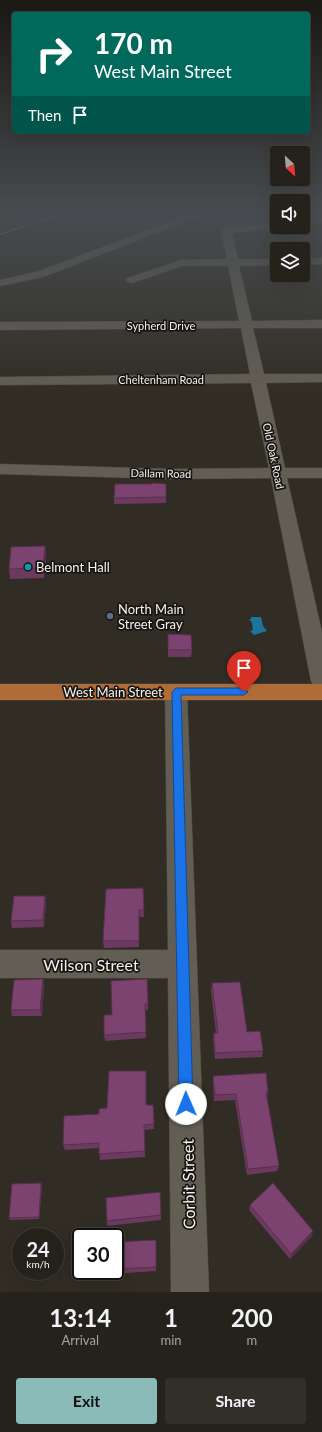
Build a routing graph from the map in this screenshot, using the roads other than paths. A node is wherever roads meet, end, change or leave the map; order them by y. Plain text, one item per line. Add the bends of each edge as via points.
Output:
1 (44, 274) edge
2 (148, 274) edge
3 (236, 274) edge
4 (132, 280) dead end
5 (0, 283) edge
6 (246, 324) junction
7 (322, 324) edge
8 (0, 326) edge
9 (258, 378) junction
10 (322, 378) edge
11 (0, 381) edge
12 (0, 469) edge
13 (278, 473) junction
14 (322, 473) edge
15 (322, 681) edge
16 (0, 692) edge
17 (176, 692) junction
18 (322, 692) edge
19 (0, 964) edge
20 (183, 964) junction
21 (190, 1292) edge

1 - 5 street
2 - 4 street
3 - 6 street, Old Oak Road
6 - 7 street, Sypherd Drive
6 - 8 street, Sypherd Drive
6 - 9 street, Old Oak Road
9 - 10 street, Cheltenham Road
9 - 11 street, Cheltenham Road
9 - 13 street, Old Oak Road
12 - 13 street, Dallam Road via 171,474
13 - 14 street, Dallam Road
13 - 15 street, Old Oak Road
16 - 17 main road, West Main Street
17 - 18 main road, West Main Street
17 - 20 street, Corbit Street
19 - 20 street, Wilson Street
20 - 21 street, Corbit Street

